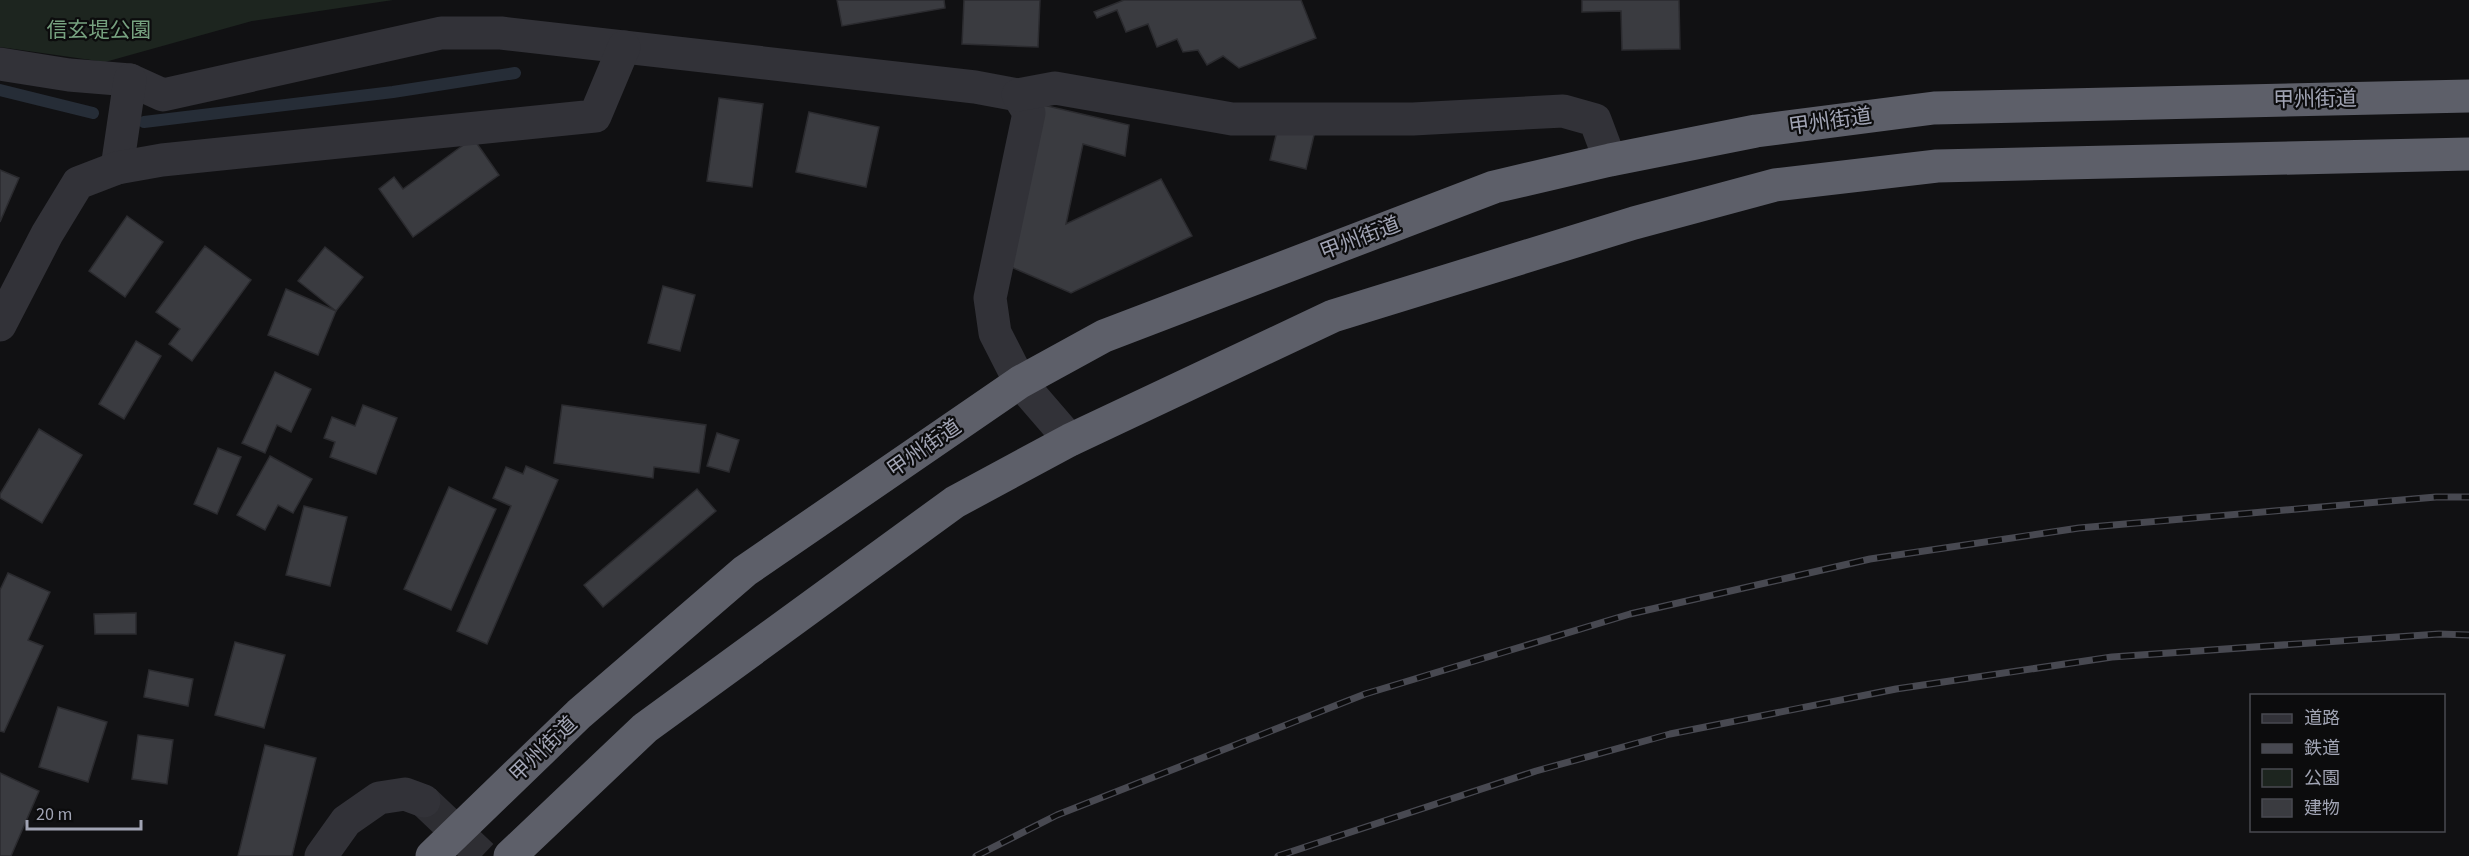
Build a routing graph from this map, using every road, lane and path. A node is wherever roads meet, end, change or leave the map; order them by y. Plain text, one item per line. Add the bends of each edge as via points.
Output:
1 (624, 47) junction
2 (0, 64) edge
3 (130, 80) junction
4 (1018, 95) junction
5 (2469, 96) edge
6 (2469, 153) edge
7 (1610, 160) junction
8 (117, 168) junction
9 (0, 325) edge
10 (1020, 382) junction
11 (1070, 440) junction
12 (424, 801) tunnel mouth
13 (321, 856) edge
14 (432, 856) edge
15 (510, 856) edge

1 - 3 street via 501,33 441,33 163,95
1 - 4 street
1 - 8 street via 595,116 162,160
2 - 3 street
3 - 8 street
4 - 7 street via 1055,88 1232,119 1413,119 1563,111 1595,120
4 - 10 street via 1029,113 990,298 995,333
5 - 7 highway, 甲州街道 via 1934,108 1756,131
6 - 11 highway via 1937,166 1775,185 1634,223 1333,316
7 - 10 highway, 甲州街道 via 1494,187 1104,336
8 - 9 street via 78,183
10 - 11 street
10 - 14 highway, 甲州街道 via 745,571 579,714
11 - 15 highway via 956,502 645,728
12 - 13 street via 405,794 379,798 346,821

